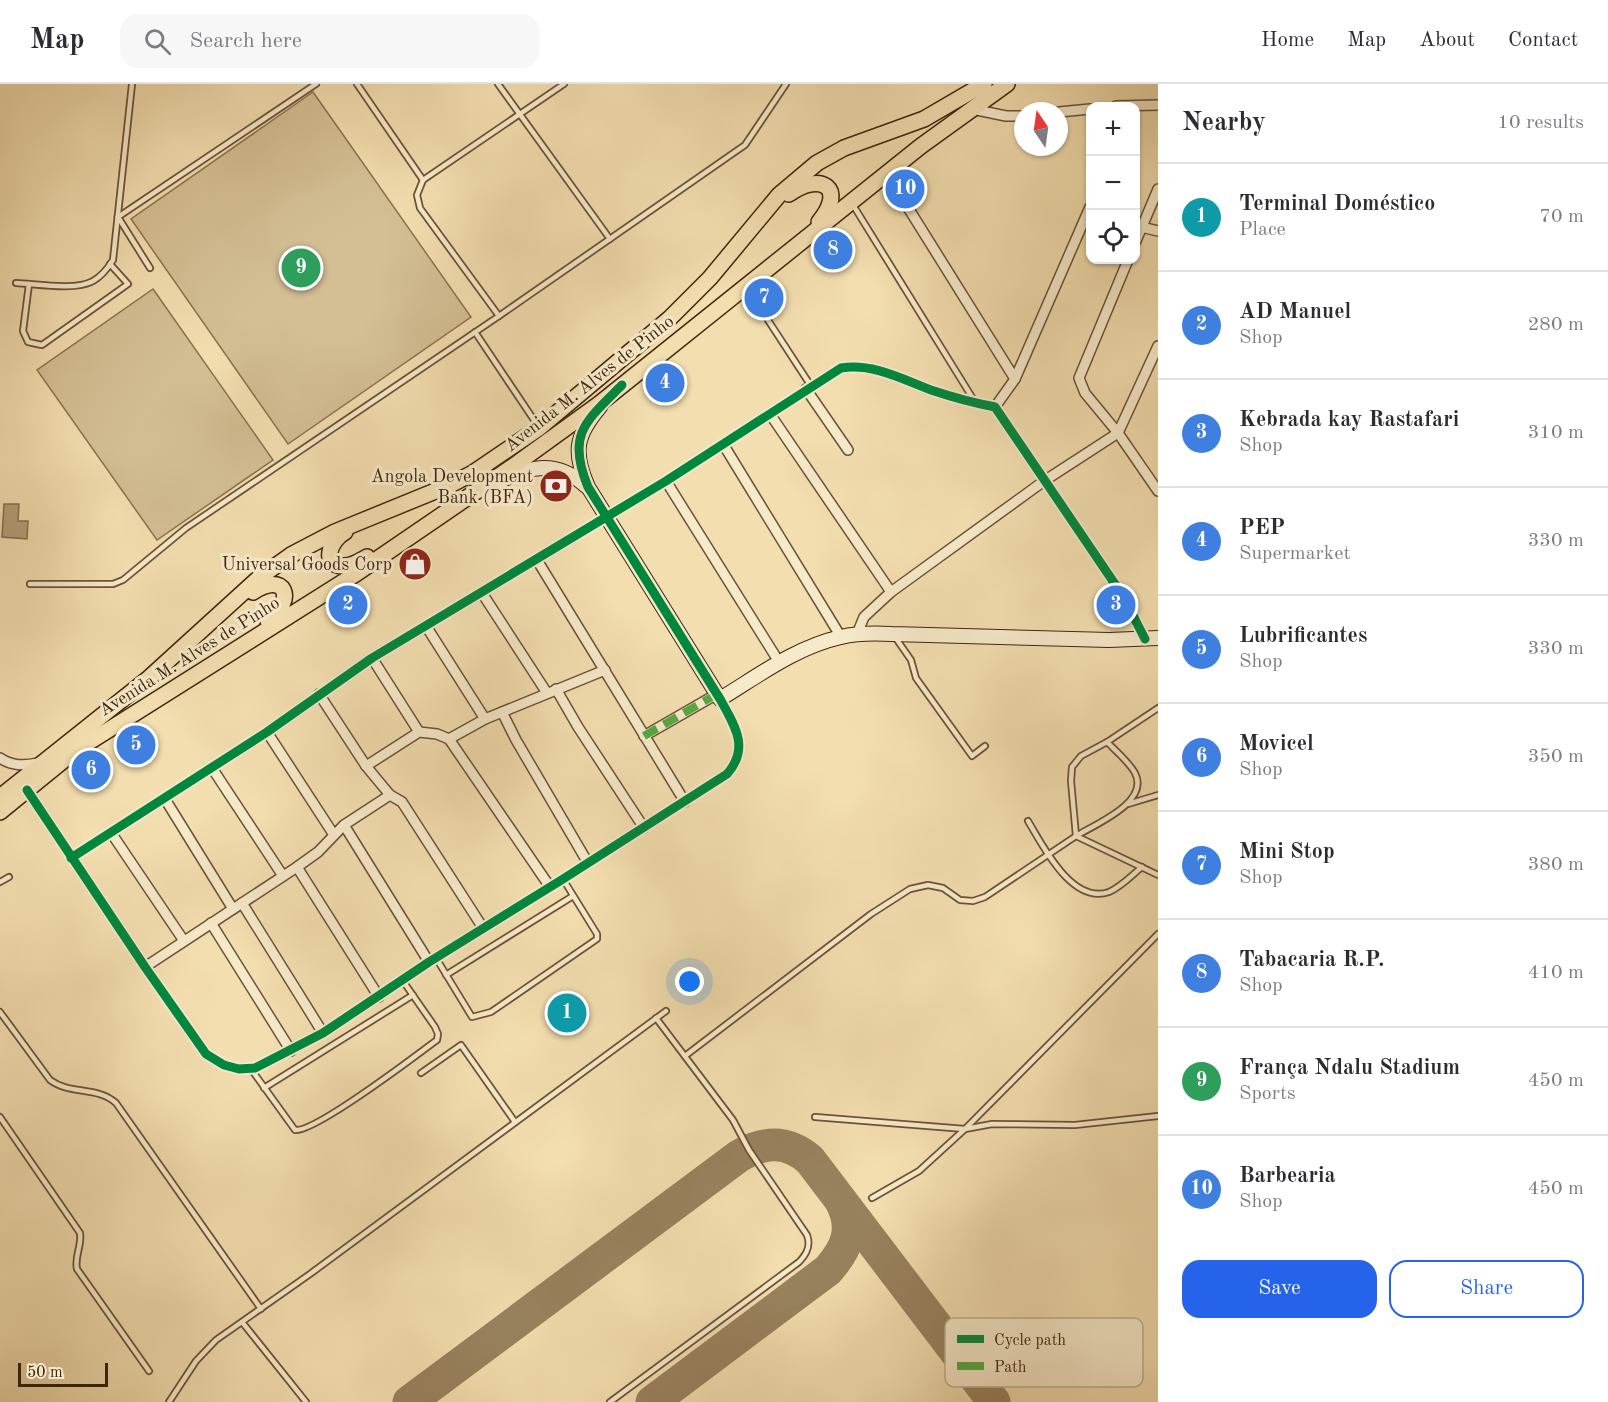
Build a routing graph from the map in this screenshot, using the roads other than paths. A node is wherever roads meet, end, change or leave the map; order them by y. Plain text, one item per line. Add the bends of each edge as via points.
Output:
1 (132, 84) edge
2 (316, 84) edge
3 (357, 84) edge
4 (498, 84) edge
5 (564, 84) edge
6 (786, 84) edge
7 (984, 84) edge
8 (1007, 84) edge
9 (1158, 105) edge
10 (1140, 106) edge
11 (972, 109) junction
12 (1086, 109) edge
13 (1068, 111) edge
14 (520, 115) junction
15 (1014, 116) edge
16 (887, 174) junction
17 (423, 180) junction
18 (1158, 189) edge
19 (851, 203) junction
20 (1089, 210) edge
21 (117, 217) junction
22 (760, 219) junction
23 (1140, 222) edge
24 (1140, 226) edge
25 (1158, 231) edge
26 (610, 239) junction
27 (789, 251) junction
28 (110, 264) junction
29 (1126, 264) edge
30 (150, 268) dead end
31 (16, 283) dead end
32 (29, 284) junction
33 (746, 286) junction
34 (499, 316) junction
35 (475, 332) junction
36 (1158, 346) edge
37 (1016, 379) junction
38 (622, 385) junction
39 (808, 388) junction
40 (976, 403) junction
41 (995, 407) junction
42 (770, 414) junction
43 (539, 428) junction
44 (1118, 433) junction
45 (723, 444) junction
46 (848, 450) dead end
47 (666, 481) junction
48 (1044, 481) junction
49 (588, 488) junction
50 (1158, 490) edge
51 (470, 495) junction
52 (410, 502) junction
53 (606, 518) junction
54 (426, 525) junction
55 (537, 560) junction
56 (30, 584) dead end
57 (891, 592) junction
58 (482, 593) junction
59 (426, 626) junction
60 (892, 633) junction
61 (857, 634) junction
62 (841, 637) junction
63 (194, 638) junction
64 (1151, 638) edge
65 (372, 658) junction
66 (779, 662) junction
67 (209, 666) junction
68 (605, 670) junction
69 (551, 691) junction
70 (319, 694) junction
71 (719, 697) junction
72 (1158, 708) edge
73 (502, 712) junction
74 (485, 719) junction
75 (267, 732) junction
76 (419, 732) junction
77 (644, 736) junction
78 (449, 739) junction
79 (1107, 742) junction
80 (985, 746) dead end
81 (0, 758) edge
82 (46, 761) junction
83 (366, 766) junction
84 (212, 768) junction
85 (27, 790) junction
86 (390, 795) junction
87 (1158, 795) edge
88 (0, 797) edge
89 (165, 799) junction
90 (684, 802) junction
91 (1128, 804) junction
92 (0, 812) edge
93 (1028, 821) dead end
94 (344, 825) junction
95 (644, 828) junction
96 (112, 834) junction
97 (334, 835) junction
98 (1076, 836) junction
99 (1048, 854) junction
100 (71, 858) junction
101 (588, 863) junction
102 (297, 867) junction
103 (1142, 867) junction
104 (1158, 875) edge
105 (283, 876) junction
106 (9, 877) dead end
107 (563, 879) junction
108 (0, 882) edge
109 (550, 887) junction
110 (573, 896) junction
111 (237, 906) junction
112 (211, 923) junction
113 (483, 928) junction
114 (1158, 934) edge
115 (184, 941) junction
116 (432, 960) junction
117 (145, 967) junction
118 (446, 975) junction
119 (403, 980) junction
120 (413, 995) junction
121 (378, 997) junction
122 (666, 1011) dead end
123 (0, 1012) edge
124 (656, 1018) junction
125 (323, 1033) junction
126 (291, 1051) junction
127 (685, 1056) junction
128 (251, 1069) junction
129 (421, 1073) dead end
130 (264, 1088) junction
131 (1158, 1116) edge
132 (0, 1117) edge
133 (815, 1117) dead end
134 (515, 1122) junction
135 (965, 1129) junction
136 (872, 1198) dead end
137 (261, 1309) junction
138 (242, 1322) junction
139 (149, 1371) dead end
140 (169, 1402) edge
141 (306, 1402) edge
142 (610, 1402) edge

1 - 21 lane
2 - 21 lane
3 - 17 lane
4 - 14 lane
5 - 14 lane
6 - 26 lane via 745,145
7 - 22 main road, Avenida M. Alves de Pinho via 924,119 844,148 817,163 779,195
8 - 11 main road, Avenida M. Alves de Pinho
9 - 10 street
11 - 15 street
11 - 16 main road, Avenida M. Alves de Pinho
12 - 13 street
14 - 17 lane
14 - 26 lane
16 - 19 main road, Avenida M. Alves de Pinho
16 - 37 street
17 - 34 lane via 417,195 420,208
18 - 23 street
19 - 27 main road, Avenida M. Alves de Pinho
19 - 40 lane
20 - 37 street
21 - 28 lane
21 - 30 lane
22 - 27 main road via 803,186 826,186 831,199 828,210
22 - 43 main road, Avenida M. Alves de Pinho via 669,319
24 - 25 street
26 - 34 lane
27 - 33 main road, Avenida M. Alves de Pinho
28 - 32 lane via 94,281 80,285
28 - 32 lane via 128,284 42,345 28,342 23,331
29 - 44 street via 1079,378 1085,393
31 - 32 lane
33 - 38 main road, Avenida M. Alves de Pinho
33 - 39 lane
34 - 35 lane
35 - 43 lane
35 - 56 lane via 186,528 123,580 113,584
36 - 44 street
37 - 41 street
38 - 49 street via 592,416 579,441 579,467
38 - 51 main road, Avenida M. Alves de Pinho
39 - 40 street via 841,368 853,366
39 - 42 street
39 - 46 street
40 - 41 street
41 - 48 street
42 - 45 street
42 - 57 street
43 - 52 main road, Avenida M. Alves de Pinho via 473,473
44 - 48 street
44 - 50 street
45 - 47 street
45 - 62 street
47 - 53 street
47 - 66 street
48 - 57 street
48 - 64 street
49 - 51 street via 576,476 546,467 516,474
49 - 53 street
51 - 54 main road, Avenida M. Alves de Pinho
52 - 54 main road via 340,534 329,549 332,561 353,565
52 - 63 main road, Avenida M. Alves de Pinho via 335,532 291,555 260,577
53 - 55 street
53 - 71 street
54 - 67 main road, Avenida M. Alves de Pinho
55 - 58 street
55 - 68 street
57 - 61 street via 864,617
58 - 59 street
58 - 69 street
59 - 65 street
59 - 74 street
60 - 61 street
60 - 64 street
60 - 80 lane via 911,660 916,678 972,756
61 - 62 street
62 - 66 street
63 - 67 main road via 260,587 277,585 283,590 285,603 275,616
63 - 82 main road, Avenida M. Alves de Pinho
65 - 70 street
65 - 76 street
66 - 71 street
67 - 85 main road, Avenida M. Alves de Pinho via 75,751
68 - 69 street
68 - 77 street
69 - 73 street
69 - 95 street
70 - 75 street
70 - 83 street
71 - 77 street
71 - 90 street via 739,740 737,759 727,774
72 - 79 lane
73 - 74 street
73 - 101 street
74 - 78 street
75 - 84 street
75 - 97 street
76 - 78 street
76 - 83 street
77 - 90 street
78 - 109 street
79 - 91 lane via 1134,771 1138,782 1137,792
79 - 98 lane via 1081,756 1072,767
81 - 82 street via 9,765
82 - 88 main road, Avenida M. Alves de Pinho
83 - 86 street
84 - 89 street
84 - 105 street
85 - 92 main road, Avenida M. Alves de Pinho
85 - 100 street
86 - 94 street
86 - 113 street via 402,802
87 - 91 lane
89 - 96 street
89 - 111 street
90 - 95 street
91 - 98 lane
93 - 99 lane
94 - 97 street
94 - 116 street
95 - 101 street
96 - 100 street
96 - 115 street
97 - 102 street
98 - 99 lane
98 - 103 lane
99 - 103 lane via 1067,879 1096,895 1110,891
99 - 127 lane via 973,901 960,900 943,888 928,885 910,889 871,914
100 - 117 street
101 - 107 street
102 - 105 street
102 - 121 street
103 - 104 lane
105 - 111 street
106 - 108 lane
107 - 109 street
107 - 110 lane
109 - 113 street
110 - 118 lane
110 - 118 lane via 597,939 492,1012 472,1017
111 - 112 street
111 - 125 street
112 - 115 street
112 - 126 street
113 - 116 street
114 - 135 lane
115 - 117 street
116 - 118 lane
116 - 119 street
117 - 128 street via 206,1054 224,1065
119 - 120 lane
119 - 121 street
120 - 130 lane
120 - 130 lane via 435,1027 437,1040 322,1119 303,1130 295,1130
121 - 125 street
122 - 124 lane
123 - 137 lane via 50,1080 57,1085 102,1093 116,1103
124 - 127 lane
124 - 134 lane
125 - 126 street
126 - 128 street
127 - 142 lane via 807,1235 808,1249 799,1262
128 - 130 lane
129 - 134 lane via 461,1045
131 - 135 lane via 1075,1125 992,1124
132 - 139 lane via 80,1233 77,1269
133 - 135 lane
134 - 137 lane
135 - 136 lane via 919,1171
137 - 138 lane
138 - 140 lane via 196,1360
138 - 141 lane

